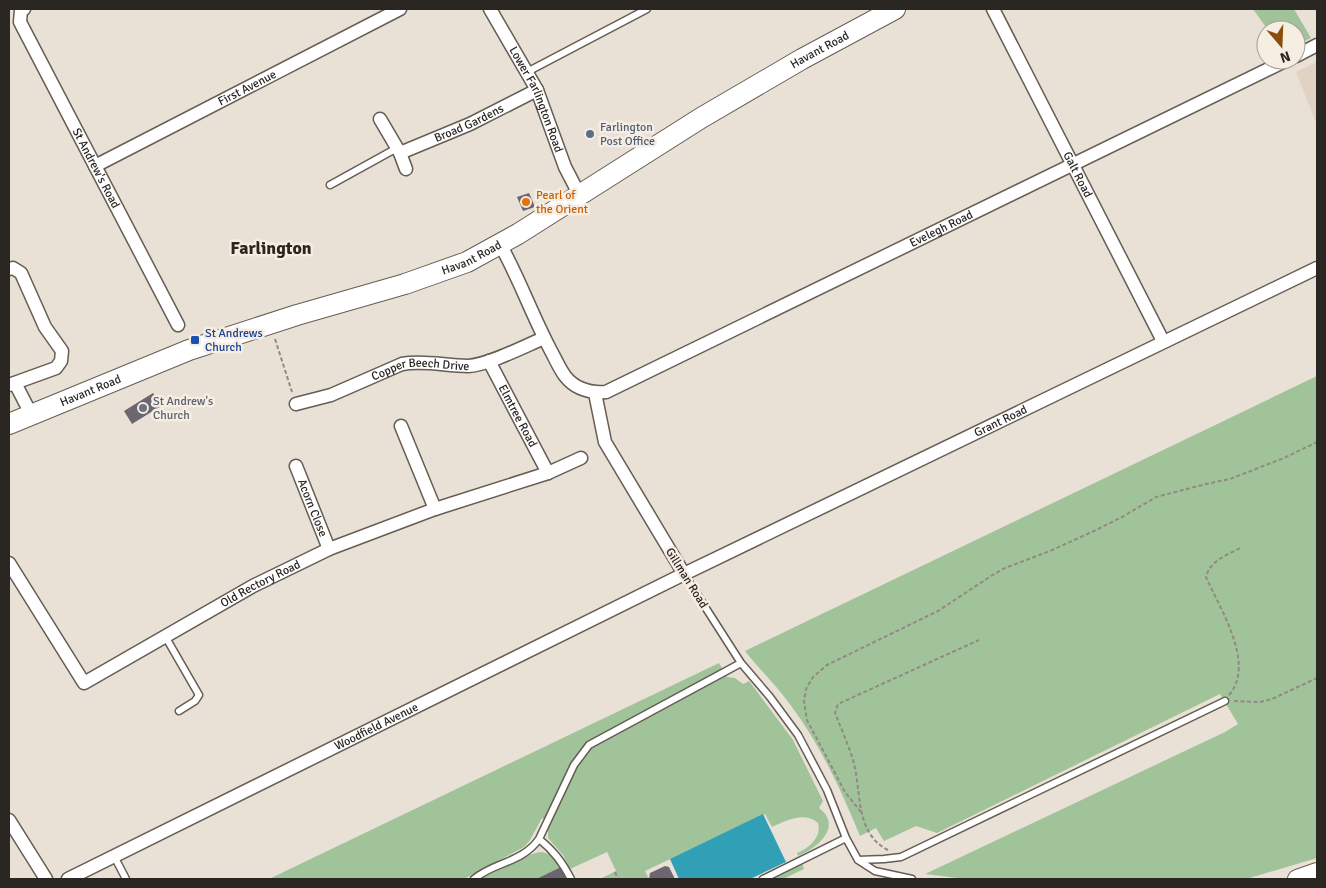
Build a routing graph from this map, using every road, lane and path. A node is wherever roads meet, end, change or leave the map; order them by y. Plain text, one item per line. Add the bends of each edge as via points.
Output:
1 (22, 9) edge
2 (400, 9) edge
3 (490, 9) edge
4 (647, 9) edge
5 (895, 9) edge
6 (994, 9) edge
7 (1266, 70) edge
8 (527, 72) junction
9 (537, 90) junction
10 (380, 119) dead end
11 (398, 150) junction
12 (1072, 163) junction
13 (95, 166) junction
14 (406, 169) dead end
15 (330, 185) dead end
16 (579, 194) junction
17 (500, 244) junction
18 (1317, 268) edge
19 (9, 269) edge
20 (178, 325) dead end
21 (544, 338) junction
22 (1163, 342) junction
23 (276, 343) dead end
24 (489, 360) junction
25 (12, 384) edge
26 (595, 393) junction
27 (296, 404) joint
28 (31, 414) junction
29 (9, 424) edge
30 (401, 426) dead end
31 (1317, 442) edge
32 (581, 458) dead end
33 (296, 466) dead end
34 (548, 473) junction
35 (435, 509) junction
36 (1240, 548) dead end
37 (329, 550) junction
38 (9, 562) edge
39 (684, 574) junction
40 (165, 636) junction
41 (979, 640) dead end
42 (741, 663) junction
43 (1317, 678) edge
44 (1225, 700) junction
45 (179, 710) dead end
46 (861, 812) junction
47 (9, 820) edge
48 (846, 838) junction
49 (539, 839) junction
50 (114, 856) junction
51 (901, 856) junction
52 (858, 860) junction
53 (614, 872) dead end
54 (1317, 872) edge
55 (82, 876) edge
56 (46, 879) edge
57 (68, 879) edge
58 (126, 879) edge
59 (474, 879) edge
60 (571, 879) edge
61 (618, 879) edge
62 (763, 879) edge
63 (912, 879) edge
64 (1297, 879) edge

1 - 13 street, St Andrew's Road via 20,22
2 - 13 street, First Avenue
3 - 8 street, Lower Farlington Road
4 - 8 lane
5 - 16 main road, Havant Road via 716,109
6 - 12 street, Galt Road
7 - 12 street, Evelegh Road
8 - 9 street, Lower Farlington Road
9 - 11 street, Broad Gardens via 470,124
9 - 16 street, Lower Farlington Road via 565,167
10 - 11 street
11 - 14 street
11 - 15 lane
12 - 22 street, Galt Road
12 - 26 street, Evelegh Road via 606,392
13 - 20 street, St Andrew's Road
16 - 17 main road, Havant Road
17 - 21 street
17 - 28 main road, Havant Road via 467,262 405,284 189,350
18 - 22 street, Grant Road
19 - 25 street via 21,273 45,327 62,351 56,368
21 - 24 street, Copper Beech Drive
21 - 26 street via 564,376 574,385
22 - 39 street, Grant Road
23 - 27 path
24 - 27 street, Copper Beech Drive via 470,366 402,364 331,396
24 - 34 street, Elmtree Road
25 - 28 street
26 - 39 street, Gillman Road via 605,442
28 - 29 main road, Havant Road
30 - 35 street
31 - 46 path via 1230,479 1156,497 1094,531 1005,568 938,611 827,665 813,677 806,689 807,720 845,792
32 - 34 street, Old Rectory Road
33 - 37 street, Acorn Close
34 - 35 street, Old Rectory Road
35 - 37 street, Old Rectory Road
36 - 44 path via 1216,561 1206,577 1234,640 1240,662 1239,677
37 - 40 street, Old Rectory Road via 253,586
38 - 40 street, Old Rectory Road via 84,683
39 - 42 lane, Gillman Road
39 - 50 street, Woodfield Avenue
40 - 45 lane via 199,695
41 - 46 path via 838,704 835,713 853,760
42 - 48 lane, Gillman Road via 798,735 827,790
42 - 49 lane via 589,745 574,765
43 - 44 path via 1260,702
44 - 51 lane
46 - 51 path via 869,833 885,848
47 - 56 street
48 - 52 lane, Gillman Road
48 - 62 lane
49 - 59 lane via 533,848
49 - 60 lane via 553,850
50 - 55 street, Woodfield Avenue
50 - 58 lane
51 - 52 lane
52 - 63 lane via 876,871
53 - 61 path
54 - 64 main road
55 - 57 street, Woodfield Avenue

